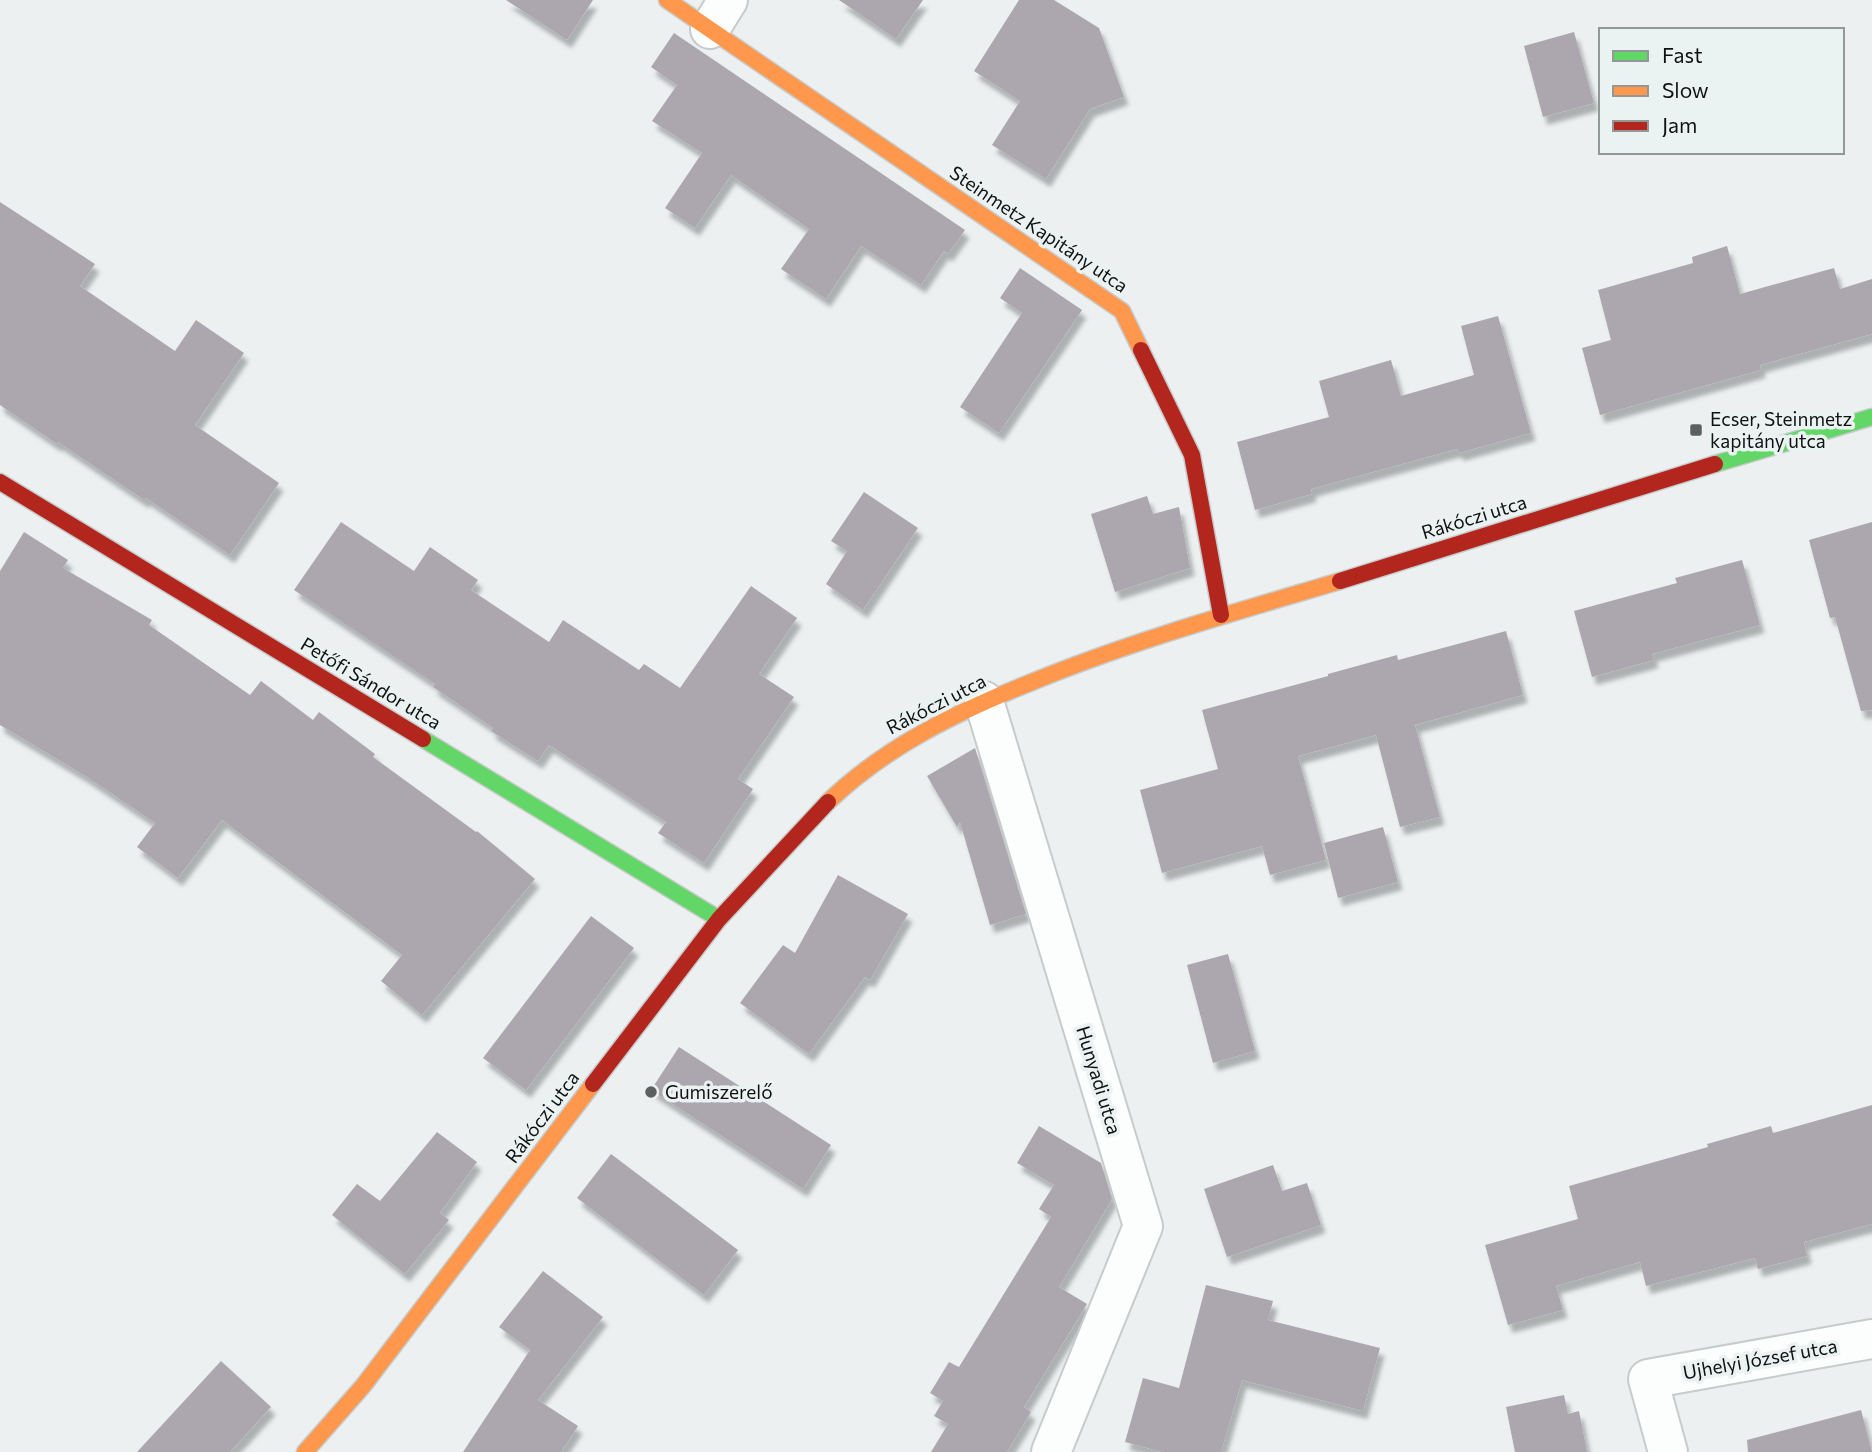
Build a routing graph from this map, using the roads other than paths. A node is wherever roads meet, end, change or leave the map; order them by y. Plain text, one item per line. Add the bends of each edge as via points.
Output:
1 (667, 0) edge
2 (719, 14) edge
3 (1872, 417) edge
4 (0, 482) edge
5 (1221, 615) junction
6 (984, 701) junction
7 (719, 919) junction
8 (1872, 1339) edge
9 (306, 1452) edge
10 (1051, 1452) edge
11 (1668, 1452) edge

1 - 2 main road, Steinmetz Kapitány utca
2 - 5 main road, Steinmetz Kapitány utca via 1122,311 1192,455
3 - 5 main road, Rákóczi utca
4 - 7 main road, Petőfi Sándor utca
5 - 6 main road, Rákóczi utca via 1100,654
6 - 7 main road, Rákóczi utca via 896,747 855,776
6 - 10 street, Hunyadi utca via 1143,1226
7 - 9 main road, Rákóczi utca via 371,1375
8 - 11 street, Ujhelyi József utca via 1648,1379

